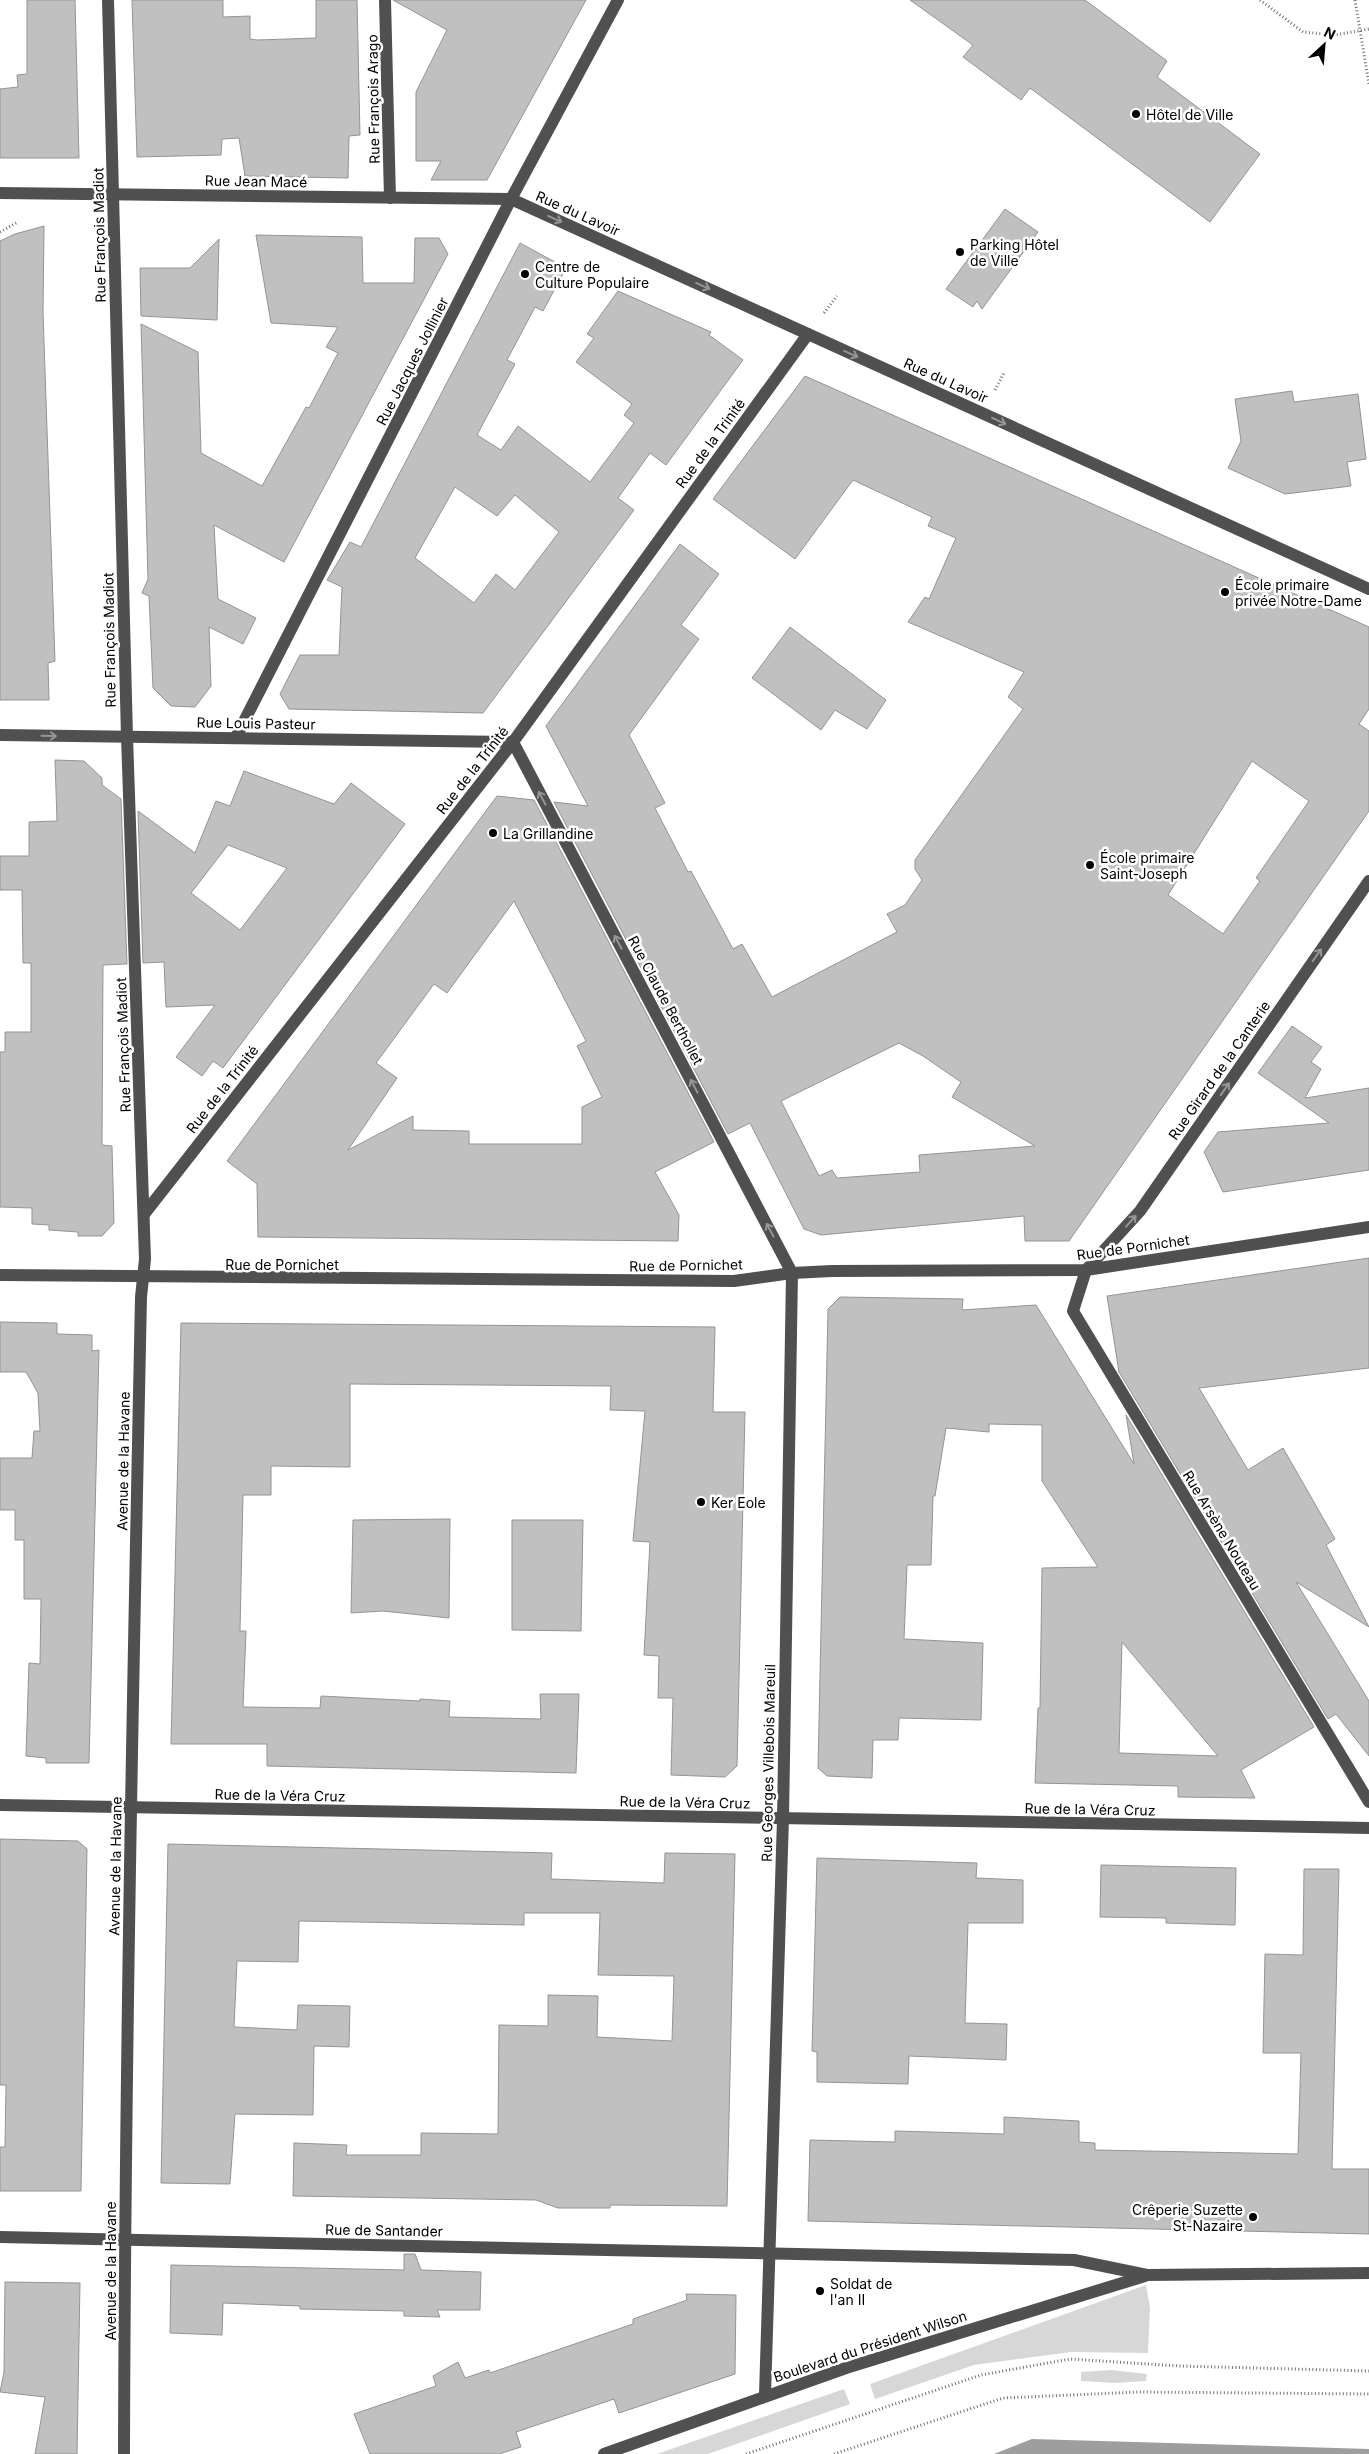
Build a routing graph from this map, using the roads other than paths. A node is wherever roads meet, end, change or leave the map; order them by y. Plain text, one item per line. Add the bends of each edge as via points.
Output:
1 (108, 0) edge
2 (385, 0) edge
3 (618, 0) edge
4 (0, 193) edge
5 (113, 194) junction
6 (390, 198) junction
7 (511, 199) junction
8 (808, 334) junction
9 (1369, 589) edge
10 (0, 736) edge
11 (127, 737) junction
12 (236, 737) junction
13 (512, 742) junction
14 (1369, 881) edge
15 (145, 1213) junction
16 (1369, 1227) edge
17 (1086, 1270) junction
18 (792, 1273) junction
19 (0, 1275) edge
20 (143, 1278) junction
21 (1369, 1802) edge
22 (0, 1805) edge
23 (131, 1807) junction
24 (783, 1818) junction
25 (1369, 1828) edge
26 (0, 2237) edge
27 (124, 2240) junction
28 (768, 2254) junction
29 (1369, 2273) edge
30 (1147, 2275) junction
31 (765, 2395) junction
32 (124, 2454) edge
33 (604, 2454) edge

1 - 5 street, Rue François Madiot
2 - 6 street, Rue François Arago
3 - 7 street, Rue Jacques Jollinier
4 - 5 street, Rue Jean Macé
5 - 6 street, Rue Jean Macé
5 - 11 street, Rue François Madiot
6 - 7 street, Rue Jean Macé
7 -> 8 street, Rue du Lavoir
7 - 12 street, Rue Jacques Jollinier
8 -> 9 street, Rue du Lavoir
8 - 13 street, Rue de la Trinité
10 -> 11 street, Rue Louis Pasteur
11 - 12 street, Rue Louis Pasteur
11 - 15 street, Rue François Madiot
12 - 13 street, Rue Louis Pasteur
13 - 15 street, Rue de la Trinité
18 -> 13 street, Rue Claude Berthollet
17 -> 14 street, Rue Girard de la Canterie via 1140,1211
15 - 20 street, Rue François Madiot
16 - 17 street, Rue de Pornichet
17 - 18 street, Rue de Pornichet
17 - 21 street, Rue Arsène Nouteau via 1073,1311
18 - 20 street, Rue de Pornichet via 734,1281
18 - 24 street, Rue Georges Villebois Mareuil
19 - 20 street, Rue de Pornichet
20 - 23 street, Avenue de la Havane
22 - 23 street, Rue de la Véra Cruz
23 - 24 street, Rue de la Véra Cruz
23 - 27 street, Avenue de la Havane
24 - 25 street, Rue de la Véra Cruz
24 - 28 street, Rue Georges Villebois Mareuil
26 - 27 street, Rue de Santander
27 - 28 street, Rue de Santander
27 - 32 street, Avenue de la Havane
28 - 30 street, Boulevard du Président Wilson via 1074,2260
28 - 31 street, Rue Georges Villebois Mareuil
29 - 30 street, Boulevard du Président Wilson
30 - 31 street, Boulevard du Président Wilson
31 - 33 street, Boulevard du Président Wilson

